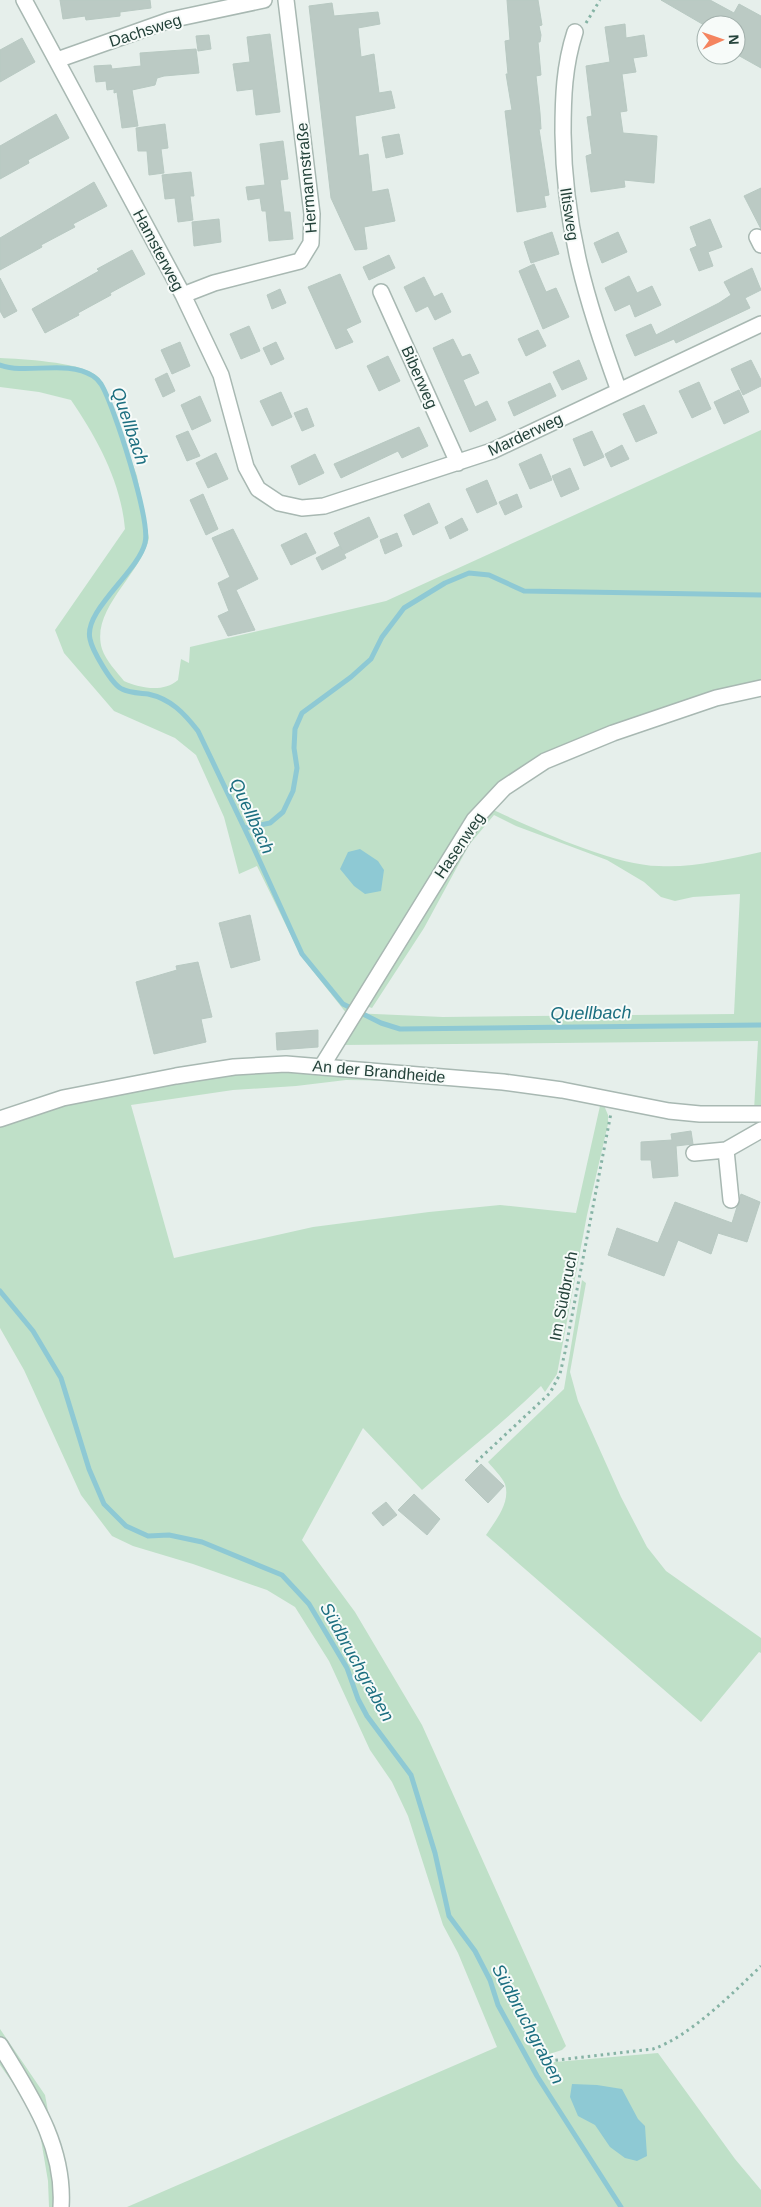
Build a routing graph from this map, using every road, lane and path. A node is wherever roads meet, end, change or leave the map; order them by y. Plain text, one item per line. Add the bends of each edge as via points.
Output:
1 (24, 0) edge
2 (264, 0) edge
3 (286, 0) edge
4 (600, 0) edge
5 (575, 32) joint
6 (56, 60) junction
7 (381, 292) dead end
8 (183, 295) junction
9 (761, 324) edge
10 (619, 391) junction
11 (458, 463) junction
12 (279, 503) joint
13 (761, 688) edge
14 (322, 1066) junction
15 (613, 1102) junction
16 (761, 1114) edge
17 (0, 1119) edge
18 (761, 1130) edge
19 (726, 1150) junction
20 (694, 1153) dead end
21 (731, 1200) dead end
22 (476, 1462) dead end
23 (761, 1966) edge
24 (0, 2045) edge
25 (549, 2061) dead end
26 (61, 2207) edge

1 - 6 street, Hamsterweg
2 - 6 street, Dachsweg via 170,20
3 - 8 street, Hermannstraße via 312,214 311,243 300,262 214,283
4 - 5 path via 587,23
5 - 10 street, Iltisweg via 568,56 563,98 568,210 582,281
6 - 8 street, Hamsterweg
7 - 11 street, Biberweg
8 - 12 street, Hamsterweg via 221,375 246,466 258,489
9 - 10 street, Marderweg
10 - 11 street, Marderweg via 492,451
11 - 12 street, Marderweg via 324,506 302,508
13 - 14 street, Hasenweg via 716,698 613,733 545,761 504,788 474,820
14 - 15 street, An der Brandheide via 503,1082 562,1090
14 - 17 street, An der Brandheide via 286,1064 214,1070 63,1098
15 - 16 street, An der Brandheide via 700,1114
15 - 22 path, Im Südbruch via 558,1379 550,1393
18 - 19 street
19 - 20 street
19 - 21 street
23 - 25 path via 666,2045
24 - 26 street via 42,2115 55,2150 62,2191

